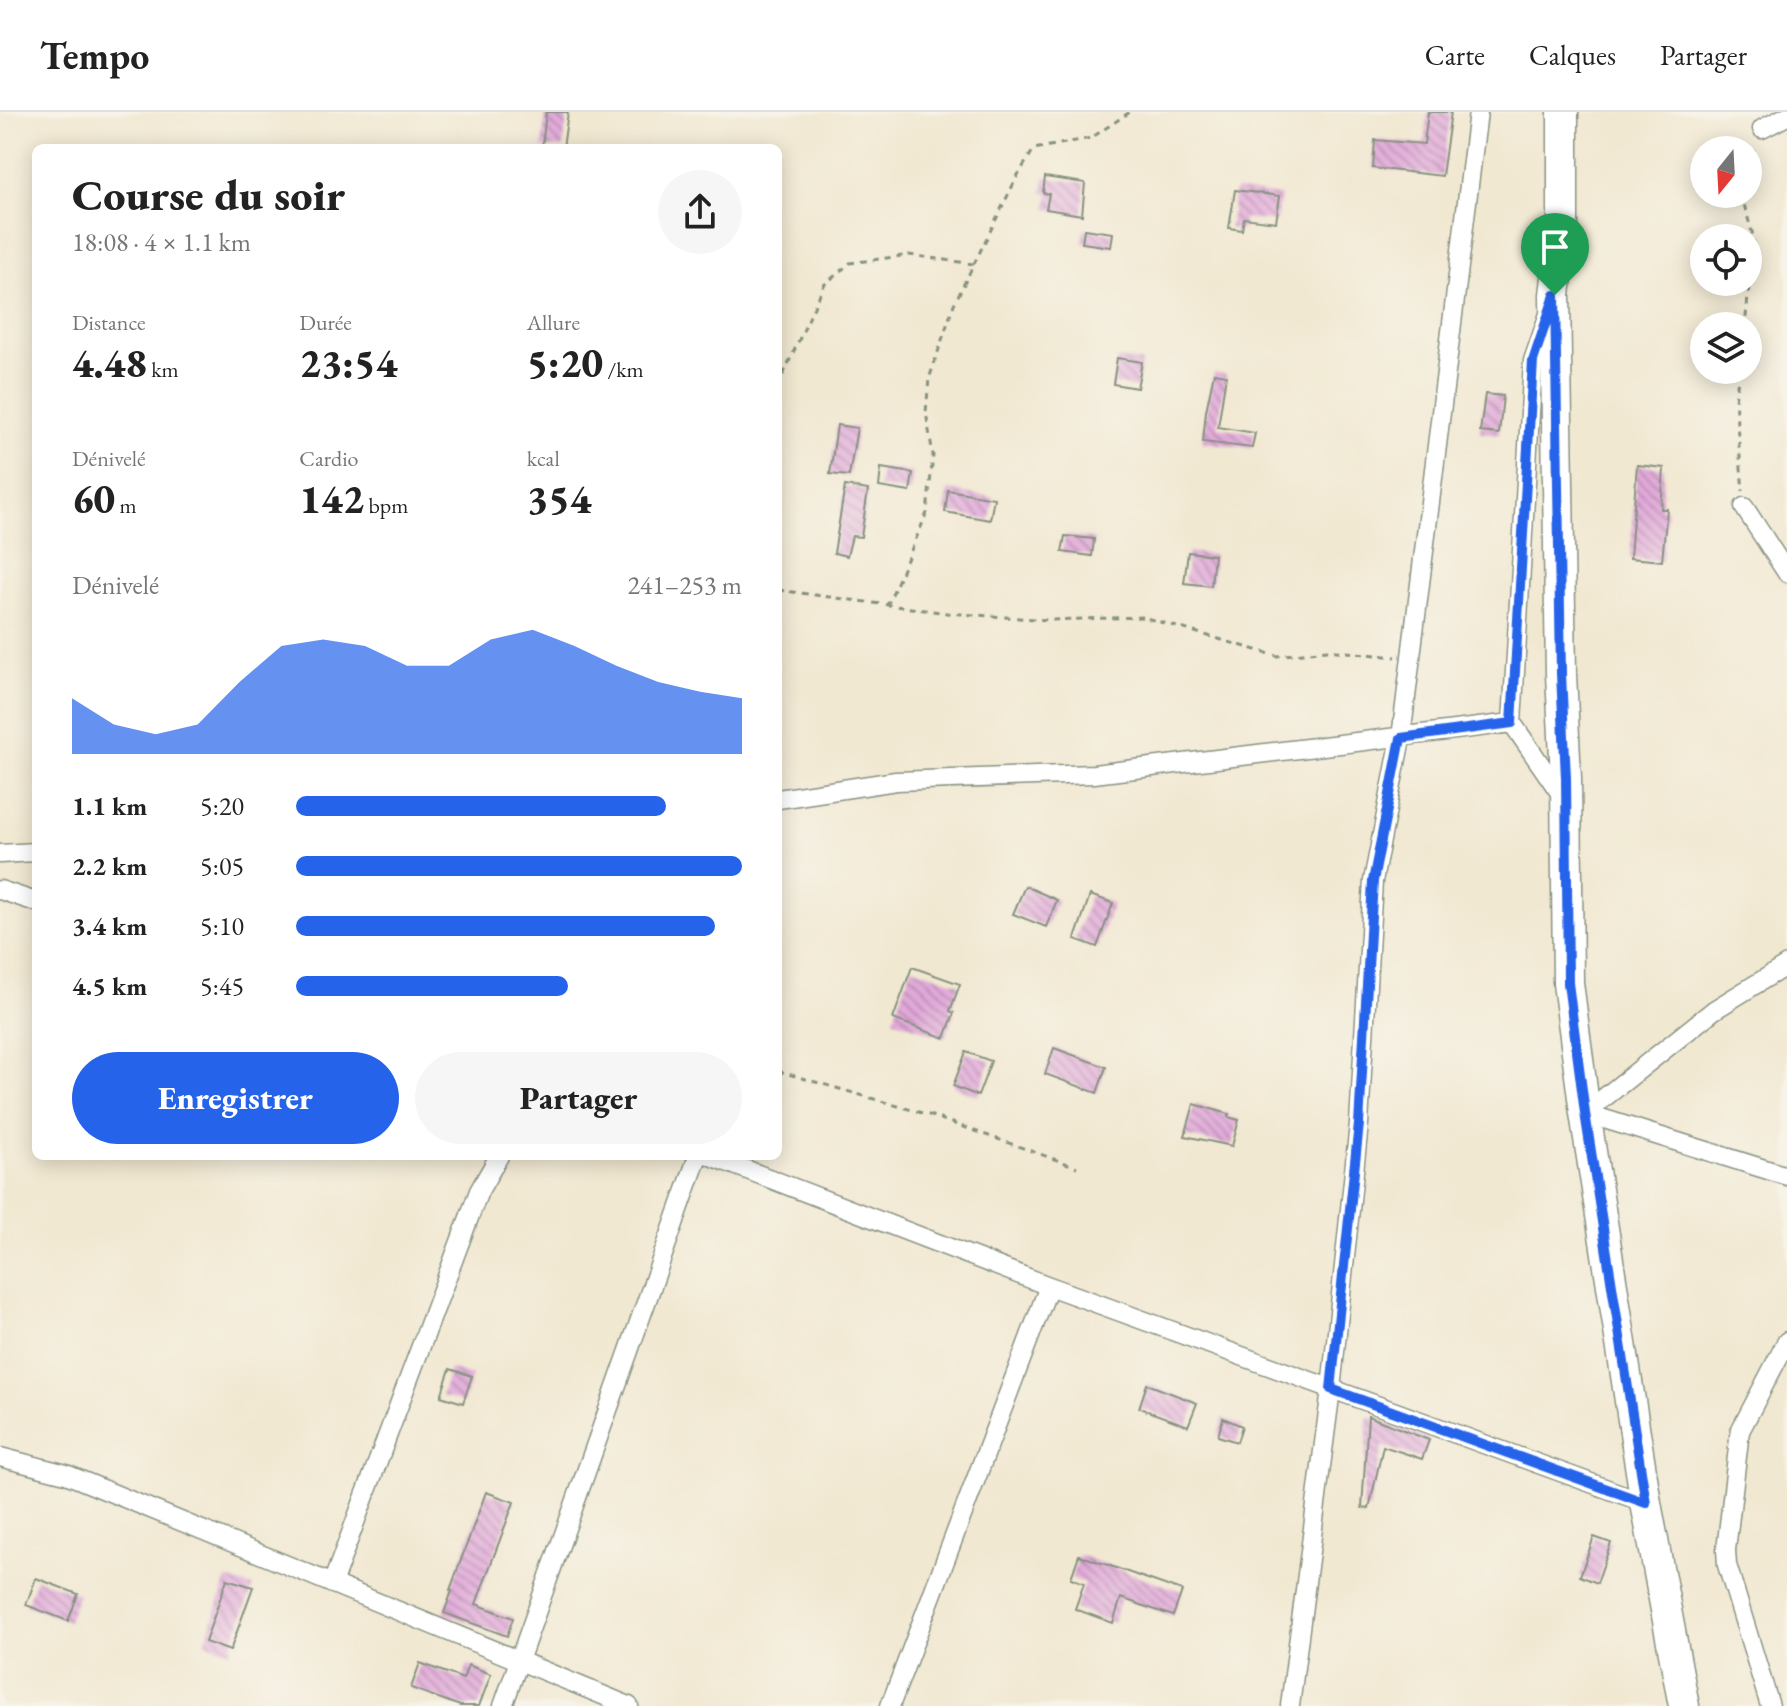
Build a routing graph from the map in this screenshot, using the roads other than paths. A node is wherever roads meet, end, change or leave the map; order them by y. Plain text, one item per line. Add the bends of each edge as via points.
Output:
1 (1478, 112) edge
2 (1563, 112) edge
3 (1787, 116) edge
4 (1762, 129) dead end
5 (1555, 295) junction
6 (1744, 507) road end
7 (1782, 552) edge
8 (1787, 573) edge
9 (1512, 723) junction
10 (1401, 738) junction
11 (782, 798) edge
12 (1566, 802) junction
13 (32, 852) edge
14 (0, 854) edge
15 (0, 890) edge
16 (32, 901) edge
17 (1787, 965) edge
18 (1585, 1113) junction
19 (497, 1160) edge
20 (697, 1160) edge
21 (721, 1160) edge
22 (1787, 1176) edge
23 (1049, 1286) junction
24 (1787, 1341) edge
25 (1331, 1389) junction
26 (0, 1457) edge
27 (1646, 1503) junction
28 (332, 1584) junction
29 (520, 1661) junction
30 (503, 1706) edge
31 (629, 1706) edge
32 (890, 1706) edge
33 (1290, 1706) edge
34 (1684, 1706) edge
35 (1770, 1706) edge

1 - 10 street
2 - 5 main road via 1563,226
3 - 4 street
5 - 9 street via 1533,361
5 - 12 main road
6 - 7 street
7 - 8 street
9 - 10 street
9 - 12 street
10 - 11 street via 1094,774 896,781
10 - 25 street via 1373,881 1359,1124
12 - 18 main road via 1568,983
13 - 14 street
15 - 16 street
17 - 18 street via 1714,1010
18 - 22 street
18 - 27 main road
19 - 28 street via 479,1191
20 - 29 street
21 - 23 street
23 - 25 street
23 - 32 street
24 - 35 street via 1740,1431 1726,1550
25 - 27 street
25 - 33 street
26 - 28 street via 66,1474
27 - 34 main road
28 - 29 street
29 - 30 street
29 - 31 street

